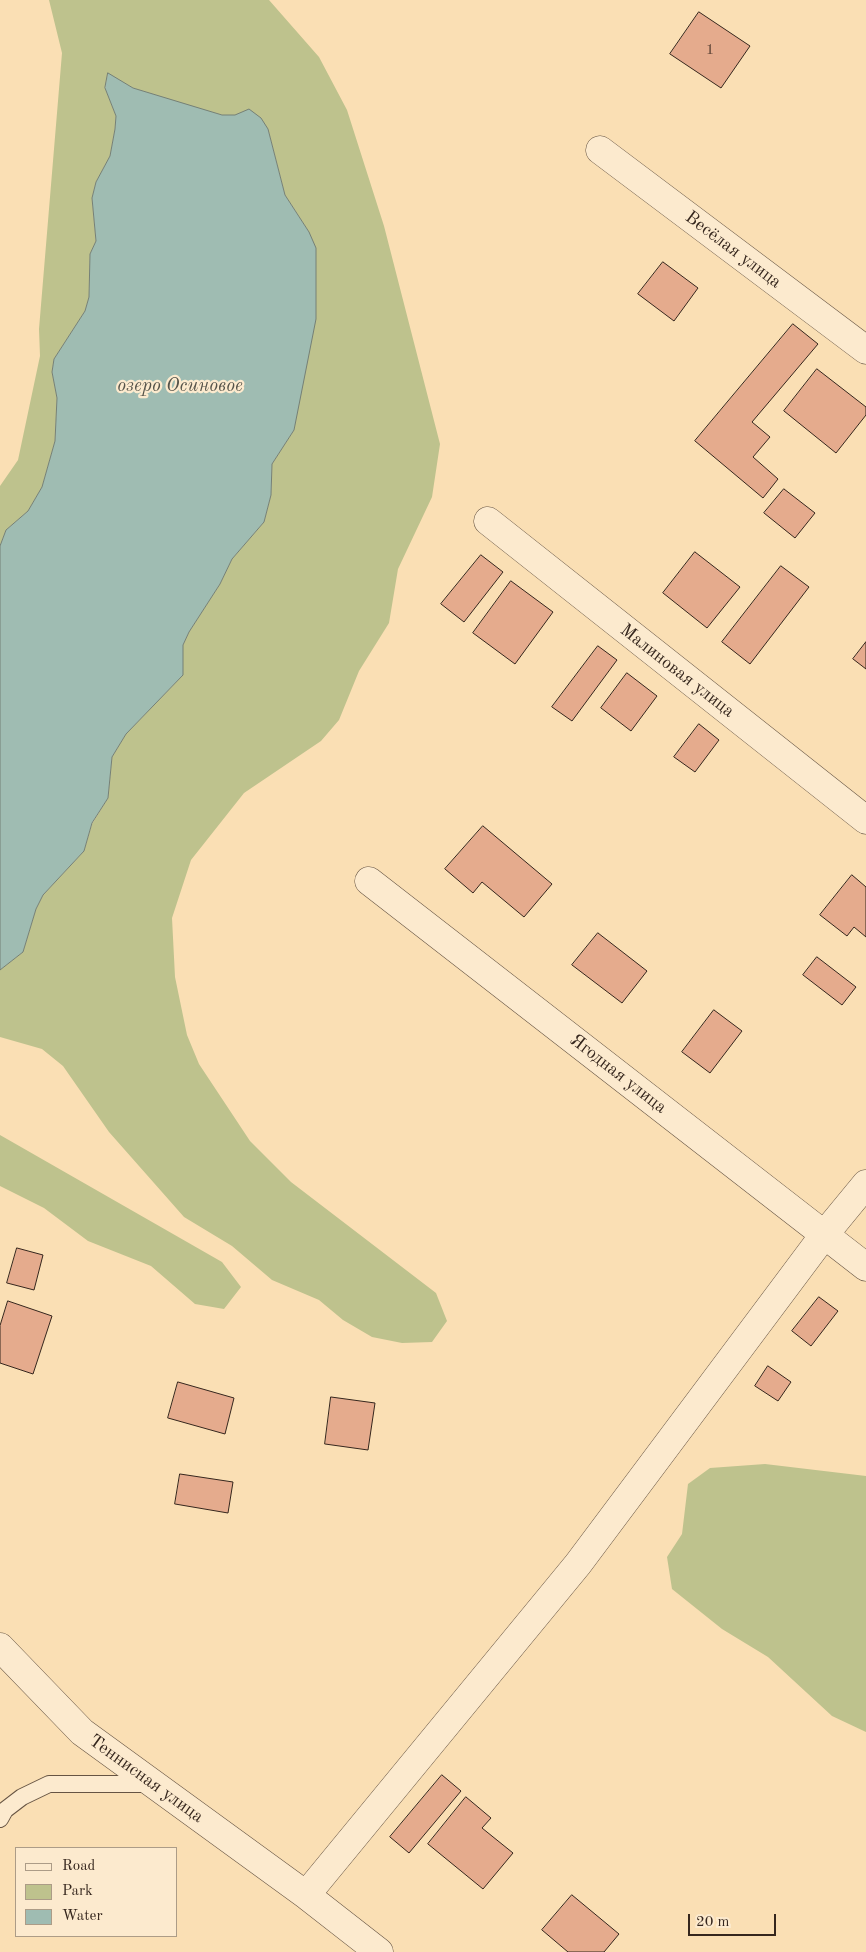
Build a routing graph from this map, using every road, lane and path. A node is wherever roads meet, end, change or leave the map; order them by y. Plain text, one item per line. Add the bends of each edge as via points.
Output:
1 (600, 150) dead end
2 (866, 350) edge
3 (488, 521) dead end
4 (866, 820) edge
5 (369, 881) dead end
6 (866, 1184) edge
7 (824, 1235) junction
8 (866, 1267) edge
9 (0, 1647) edge
10 (152, 1784) junction
11 (0, 1820) edge
12 (306, 1895) junction
13 (379, 1952) edge

1 - 2 street, Весёлая улица
3 - 4 street, Малиновая улица
5 - 7 street, Ягодная улица
6 - 7 street
7 - 8 street, Ягодная улица
7 - 12 street via 578,1564
9 - 10 street, Теннисная улица via 82,1732
10 - 11 lane via 49,1784 22,1797 5,1810
10 - 12 street, Теннисная улица
12 - 13 street, Теннисная улица

